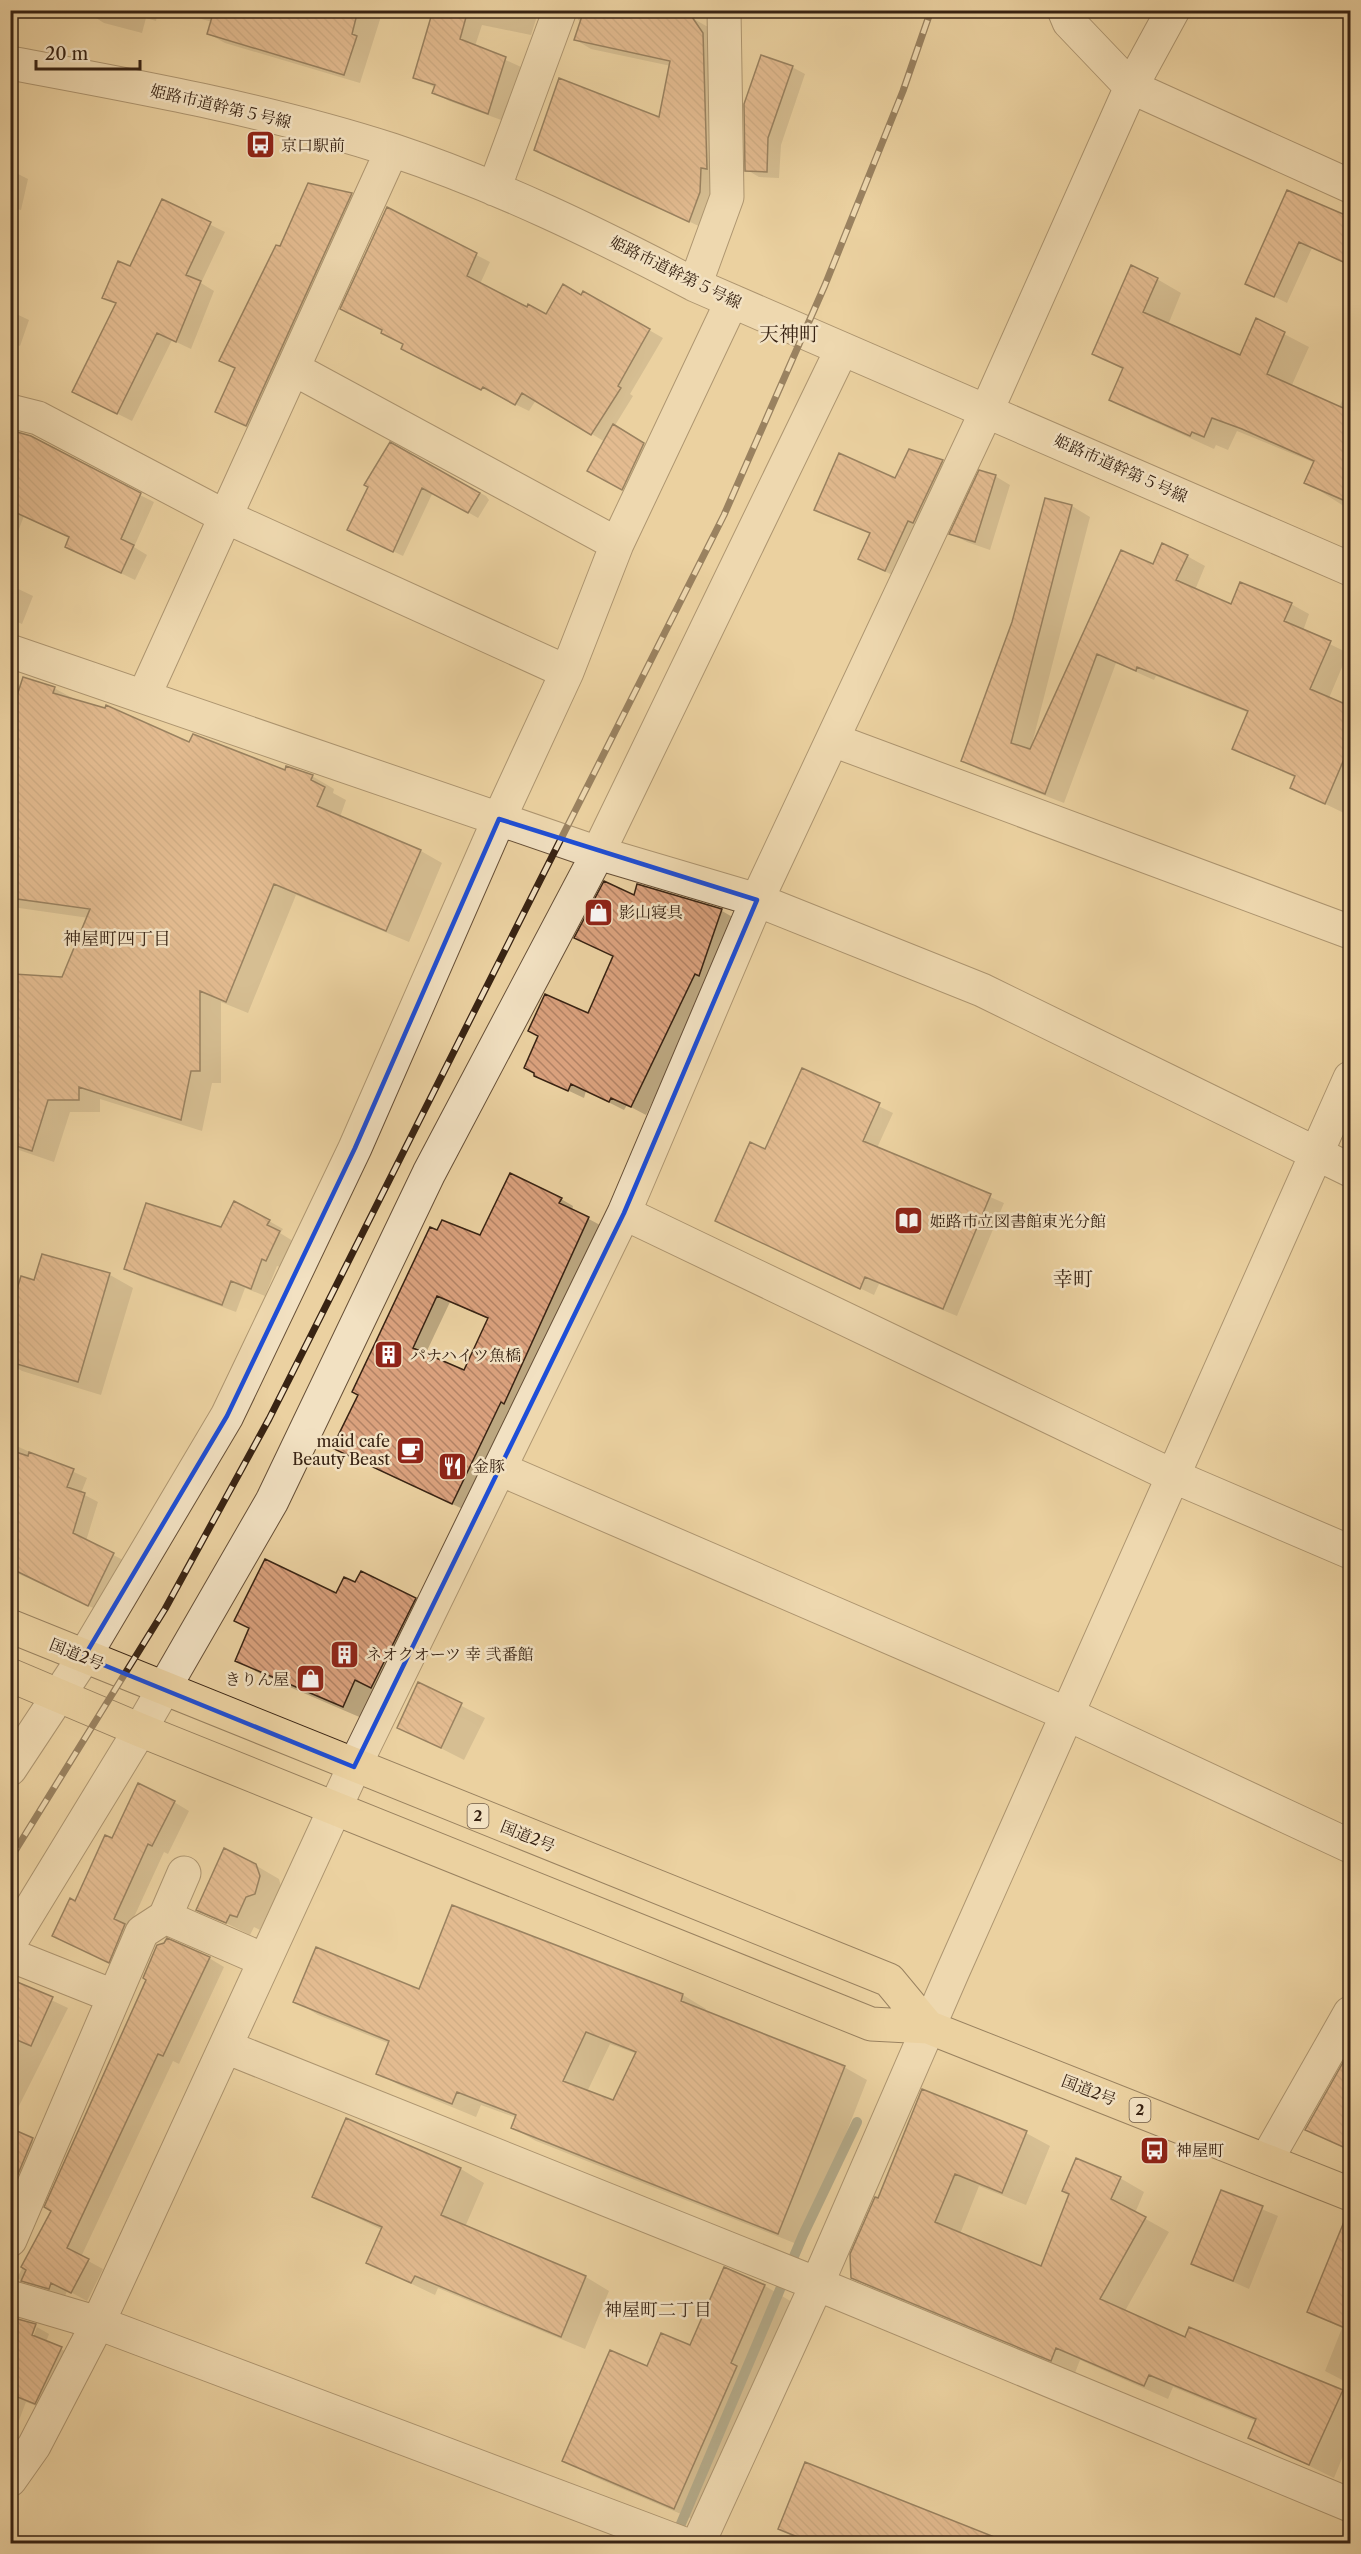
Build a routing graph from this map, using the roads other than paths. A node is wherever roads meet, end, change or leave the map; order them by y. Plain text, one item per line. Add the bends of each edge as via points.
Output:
1 (560, 10) edge
2 (724, 10) edge
3 (1064, 10) edge
4 (1173, 10) edge
5 (10, 63) edge
6 (1131, 87) junction
7 (392, 150) junction
8 (1350, 186) edge
9 (494, 189) junction
10 (695, 285) junction
11 (732, 301) junction
12 (842, 349) junction
13 (294, 369) junction
14 (987, 410) junction
15 (10, 411) edge
16 (226, 517) junction
17 (617, 544) junction
18 (1350, 569) edge
19 (10, 651) edge
20 (567, 672) junction
21 (144, 696) junction
22 (833, 740) junction
23 (499, 819) junction
24 (598, 853) junction
25 (756, 900) junction
26 (1350, 932) edge
27 (1350, 1078) edge
28 (1317, 1152) junction
29 (1350, 1170) edge
30 (624, 1213) junction
31 (500, 1469) junction
32 (1175, 1477) junction
33 (1350, 1552) edge
34 (10, 1626) edge
35 (84, 1657) junction
36 (10, 1675) edge
37 (164, 1689) junction
38 (60, 1695) junction
39 (1067, 1714) junction
40 (140, 1730) junction
41 (354, 1767) junction
42 (10, 1769) edge
43 (335, 1808) junction
44 (1350, 1846) edge
45 (184, 1873) dead end
46 (165, 1917) junction
47 (10, 1943) edge
48 (10, 1955) edge
49 (264, 1960) junction
50 (112, 1996) junction
51 (1350, 2013) edge
52 (928, 2027) junction
53 (226, 2047) junction
54 (1267, 2159) junction
55 (1350, 2193) edge
56 (10, 2241) edge
57 (817, 2284) junction
58 (10, 2297) edge
59 (98, 2323) junction
60 (10, 2480) edge
61 (1350, 2505) edge
62 (684, 2544) edge
63 (698, 2544) edge

1 - 9 street
2 - 10 street via 727,197
3 - 6 street via 1069,22
4 - 6 street
5 - 7 street, 姫路市道幹第５号線 via 186,96
6 - 8 street
6 - 14 street
7 - 9 street, 姫路市道幹第５号線
7 - 13 street
9 - 10 street, 姫路市道幹第５号線 via 598,234
10 - 11 street, 姫路市道幹第５号線
11 - 12 street, 姫路市道幹第５号線
11 - 17 street
12 - 14 street, 姫路市道幹第５号線
12 - 24 street
13 - 16 street
13 - 17 street
14 - 18 street, 姫路市道幹第５号線
14 - 22 street
15 - 16 street via 38,418
16 - 20 street
16 - 21 street
17 - 20 street
19 - 21 street
20 - 23 street
21 - 23 street
22 - 25 street
22 - 26 street
23 - 24 street
23 - 35 street via 355,1148 227,1416
24 - 25 street
24 - 37 street via 429,1173 272,1501
25 - 28 street via 982,990
25 - 30 street
27 - 28 street
28 - 29 street
28 - 32 street
30 - 31 street
30 - 32 street
31 - 39 street
31 - 41 street
32 - 33 street
32 - 39 street
34 - 35 highway, 国道2号 / 2
35 - 37 highway, 国道2号 / 2
35 - 38 street
36 - 38 highway, 国道2号 / 2
37 - 40 street
37 - 41 highway, 国道2号 / 2
38 - 40 highway, 国道2号 / 2
38 - 42 street
39 - 44 street
39 - 52 street
40 - 43 highway, 国道2号 / 2
40 - 47 street
41 - 43 street
41 - 52 highway, 国道2号 / 2 via 890,1980
43 - 49 street
43 - 52 highway, 国道2号 / 2 via 871,2024
45 - 46 street
46 - 49 street
46 - 50 street via 142,1932
48 - 50 street
49 - 53 street
50 - 56 street
51 - 54 street
52 - 54 highway, 国道2号 / 2
52 - 57 street
53 - 57 street
53 - 59 street
54 - 55 highway, 国道2号 / 2
57 - 61 street
57 - 63 street
58 - 59 street
59 - 60 street via 34,2446
59 - 62 street

